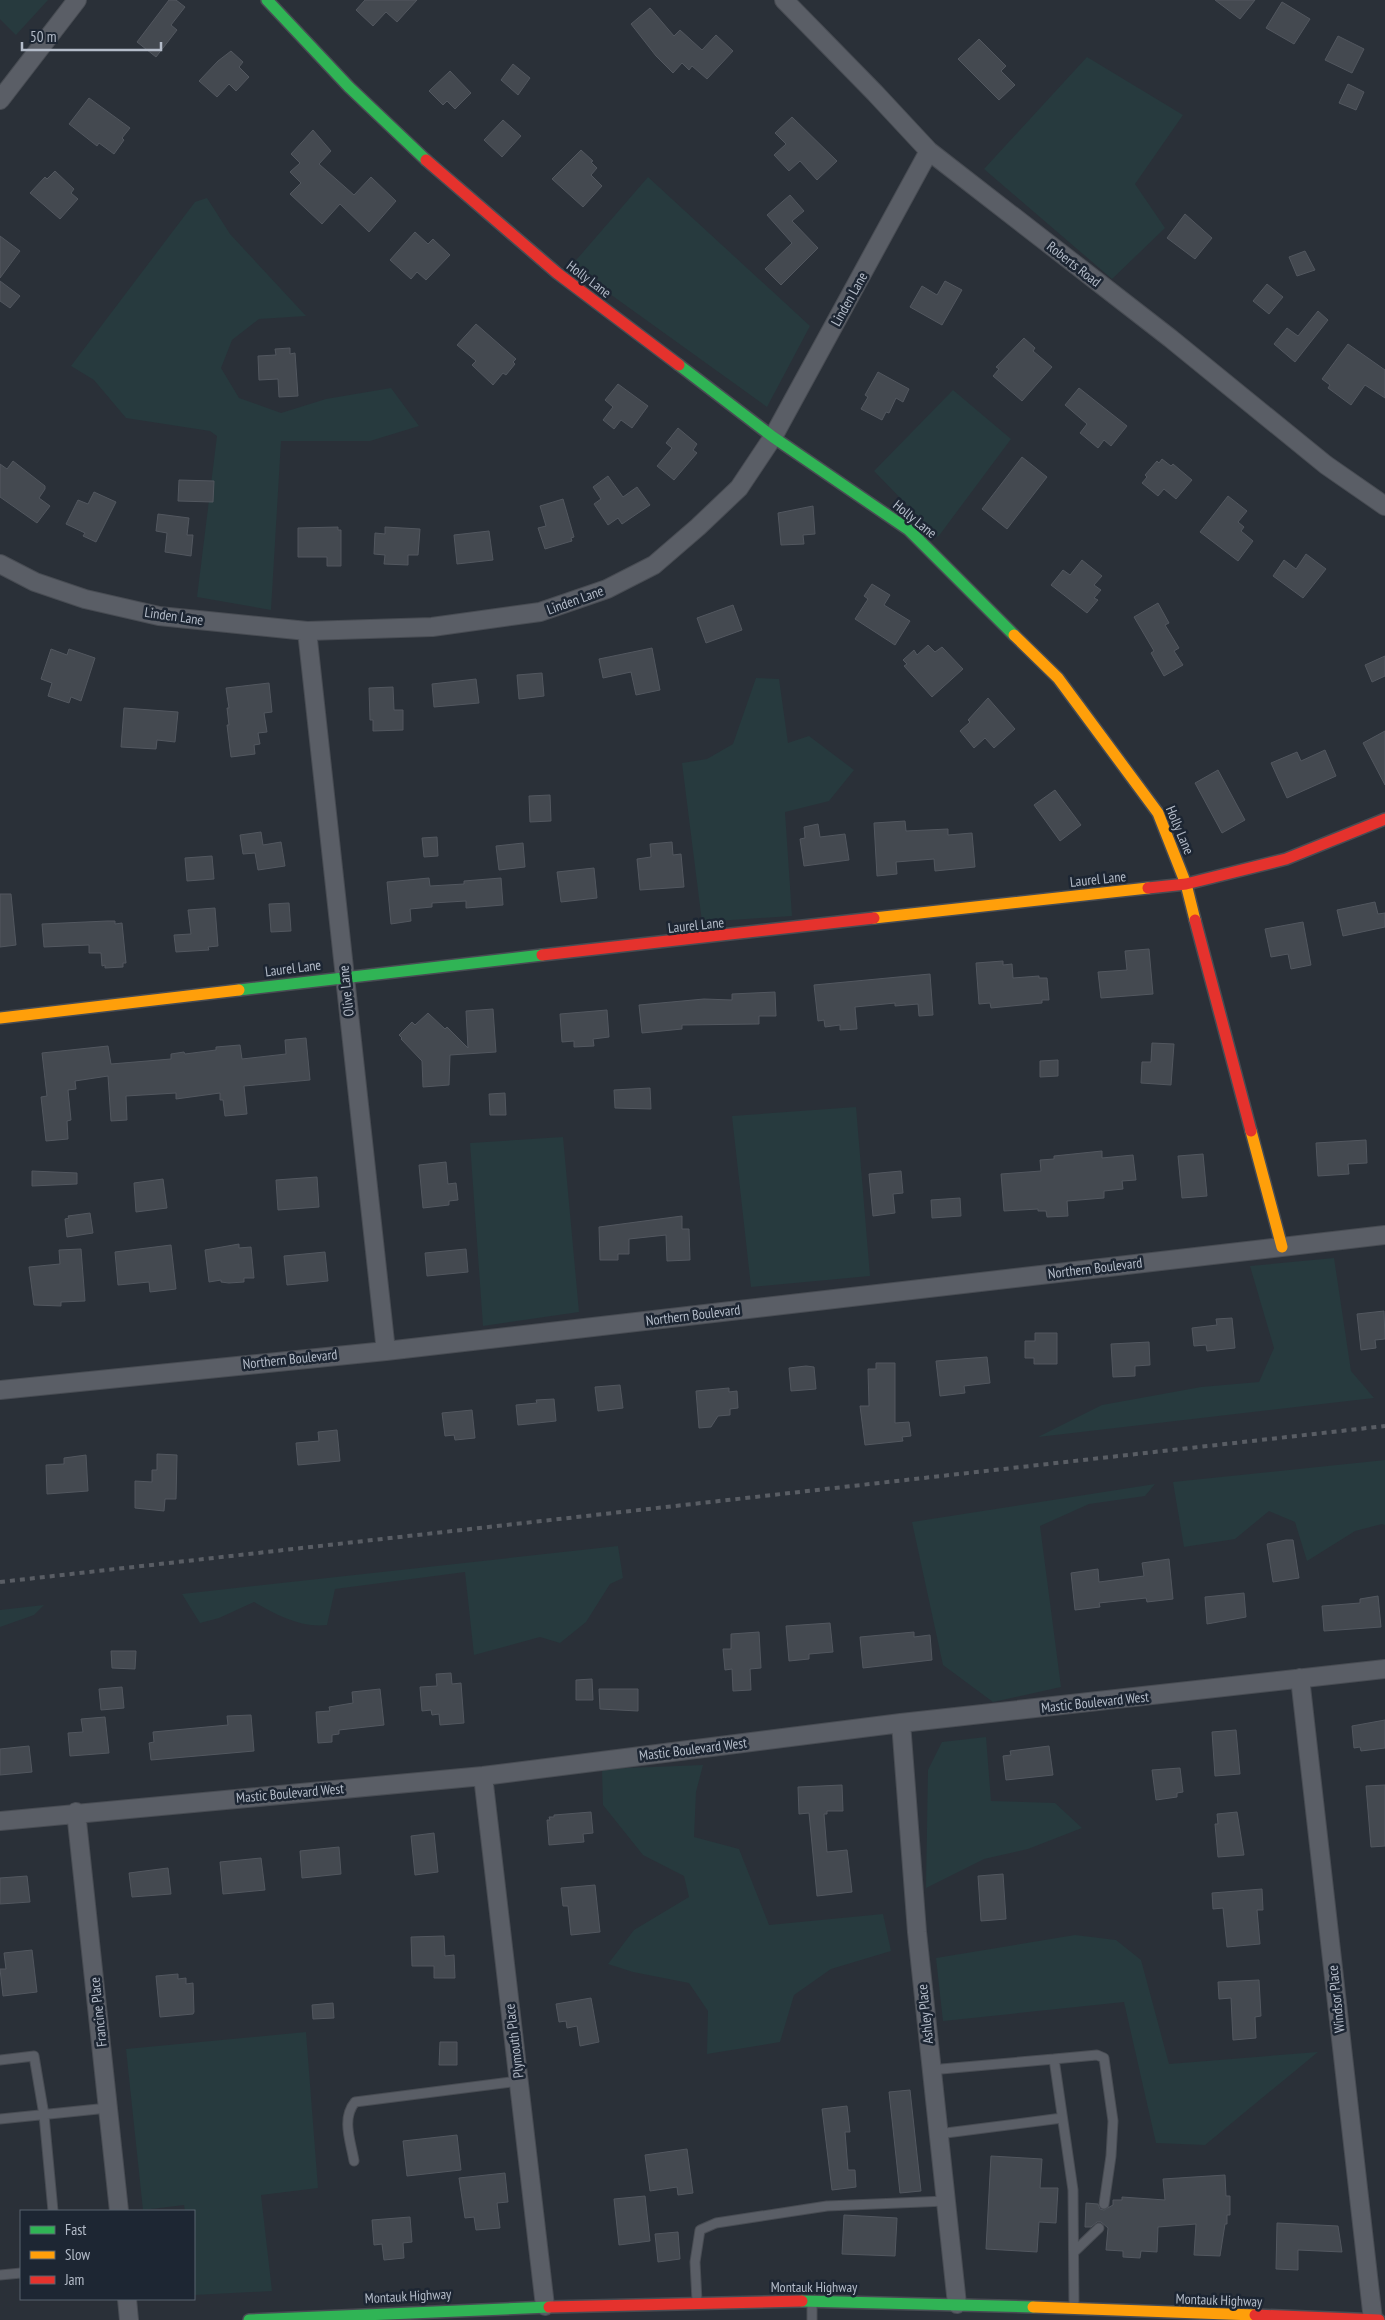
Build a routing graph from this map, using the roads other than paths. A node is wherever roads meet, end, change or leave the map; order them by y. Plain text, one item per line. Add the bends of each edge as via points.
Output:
1 (77, 0) edge
2 (267, 0) edge
3 (784, 0) edge
4 (0, 100) edge
5 (929, 151) junction
6 (773, 437) junction
7 (1385, 506) edge
8 (0, 564) edge
9 (307, 631) junction
10 (1385, 819) edge
11 (1186, 884) junction
12 (345, 977) junction
13 (0, 1018) edge
14 (1385, 1235) edge
15 (1282, 1247) junction
16 (386, 1351) junction
17 (0, 1390) edge
18 (1385, 1669) edge
19 (1300, 1678) junction
20 (902, 1723) junction
21 (483, 1776) junction
22 (76, 1812) junction
23 (0, 1821) edge
24 (1054, 2059) junction
25 (0, 2060) edge
26 (930, 2070) junction
27 (519, 2082) junction
28 (108, 2108) junction
29 (44, 2115) junction
30 (1062, 2118) junction
31 (0, 2120) edge
32 (938, 2134) junction
33 (354, 2161) dead end
34 (946, 2202) junction
35 (1104, 2204) dead end
36 (53, 2210) edge
37 (119, 2210) edge
38 (1099, 2228) dead end
39 (1074, 2252) junction
40 (20, 2273) edge
41 (0, 2275) edge
42 (127, 2300) edge
43 (812, 2301) junction
44 (697, 2302) junction
45 (545, 2306) junction
46 (950, 2309) edge
47 (1074, 2310) junction
48 (602, 2312) edge
49 (286, 2319) edge
50 (129, 2320) edge
51 (249, 2320) edge
52 (812, 2320) edge
53 (1373, 2320) edge
54 (1379, 2320) edge

1 - 4 street
2 - 6 street, Holly Lane via 349,87 434,168 557,273
3 - 5 street, Roberts Road
5 - 6 street, Linden Lane
5 - 7 street, Roberts Road via 1170,338 1326,465
6 - 9 street, Linden Lane via 739,488 698,527 654,565 607,589 540,612 432,627
6 - 11 street, Holly Lane via 909,530 1058,678 1158,812
8 - 9 street, Linden Lane via 35,582 84,599 149,614
9 - 12 street, Olive Lane
10 - 11 street, Laurel Lane via 1286,859
11 - 12 street, Laurel Lane
11 - 15 street, Holly Lane
12 - 13 street, Laurel Lane
12 - 16 street, Olive Lane
14 - 15 street, Northern Boulevard
15 - 16 street, Northern Boulevard
16 - 17 street, Northern Boulevard
18 - 19 street, Mastic Boulevard West
19 - 20 street, Mastic Boulevard West
19 - 53 street, Windsor Place
20 - 21 street, Mastic Boulevard West
20 - 26 street, Ashley Place
21 - 22 street, Mastic Boulevard West
21 - 27 street, Plymouth Place
22 - 23 street, Mastic Boulevard West
22 - 28 street, Francine Place
24 - 26 lane
24 - 30 lane
24 - 35 lane via 1098,2055 1104,2058 1113,2121
25 - 29 lane via 34,2056
26 - 32 street, Ashley Place
27 - 33 lane via 355,2102 349,2109 347,2120
27 - 45 street, Plymouth Place
28 - 29 lane
28 - 37 street, Francine Place
29 - 31 lane
29 - 36 lane
30 - 32 lane
30 - 39 lane via 1073,2190
32 - 34 street, Ashley Place
34 - 44 lane via 826,2206 716,2223 700,2230 695,2262
34 - 46 street, Ashley Place
38 - 39 lane
39 - 47 lane
40 - 41 lane
42 - 50 street
43 - 44 street, Montauk Highway
43 - 46 street, Montauk Highway via 837,2306
43 - 52 lane
44 - 48 street, Montauk Highway
45 - 48 street, Montauk Highway
45 - 49 street, Montauk Highway
46 - 47 street, Montauk Highway
47 - 53 street, Montauk Highway
49 - 51 street, Montauk Highway
53 - 54 street, Montauk Highway

